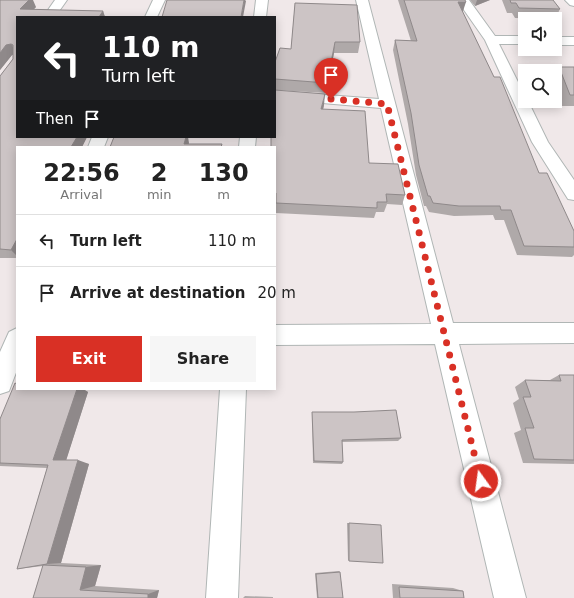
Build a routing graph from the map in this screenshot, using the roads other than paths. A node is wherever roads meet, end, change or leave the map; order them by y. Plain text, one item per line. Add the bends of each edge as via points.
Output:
1 (62, 0) edge
2 (159, 0) edge
3 (262, 0) edge
4 (362, 0) edge
5 (463, 0) edge
6 (572, 0) edge
7 (574, 3) edge
8 (50, 16) edge
9 (151, 16) edge
10 (260, 16) edge
11 (491, 40) junction
12 (518, 40) edge
13 (562, 41) edge
14 (574, 41) edge
15 (276, 94) edge
16 (387, 104) junction
17 (574, 194) edge
18 (574, 333) edge
19 (276, 334) edge
20 (444, 334) junction
21 (0, 336) edge
22 (16, 337) edge
23 (16, 340) edge
24 (0, 382) edge
25 (233, 390) edge
26 (222, 598) edge
27 (510, 598) edge

1 - 8 street
2 - 9 street
3 - 10 street
4 - 16 street
5 - 11 street
6 - 7 street
11 - 12 street
11 - 17 street via 540,142
13 - 14 street
15 - 16 street
16 - 20 street
18 - 20 street
19 - 20 street
20 - 27 street
21 - 22 street
23 - 24 street
25 - 26 street

